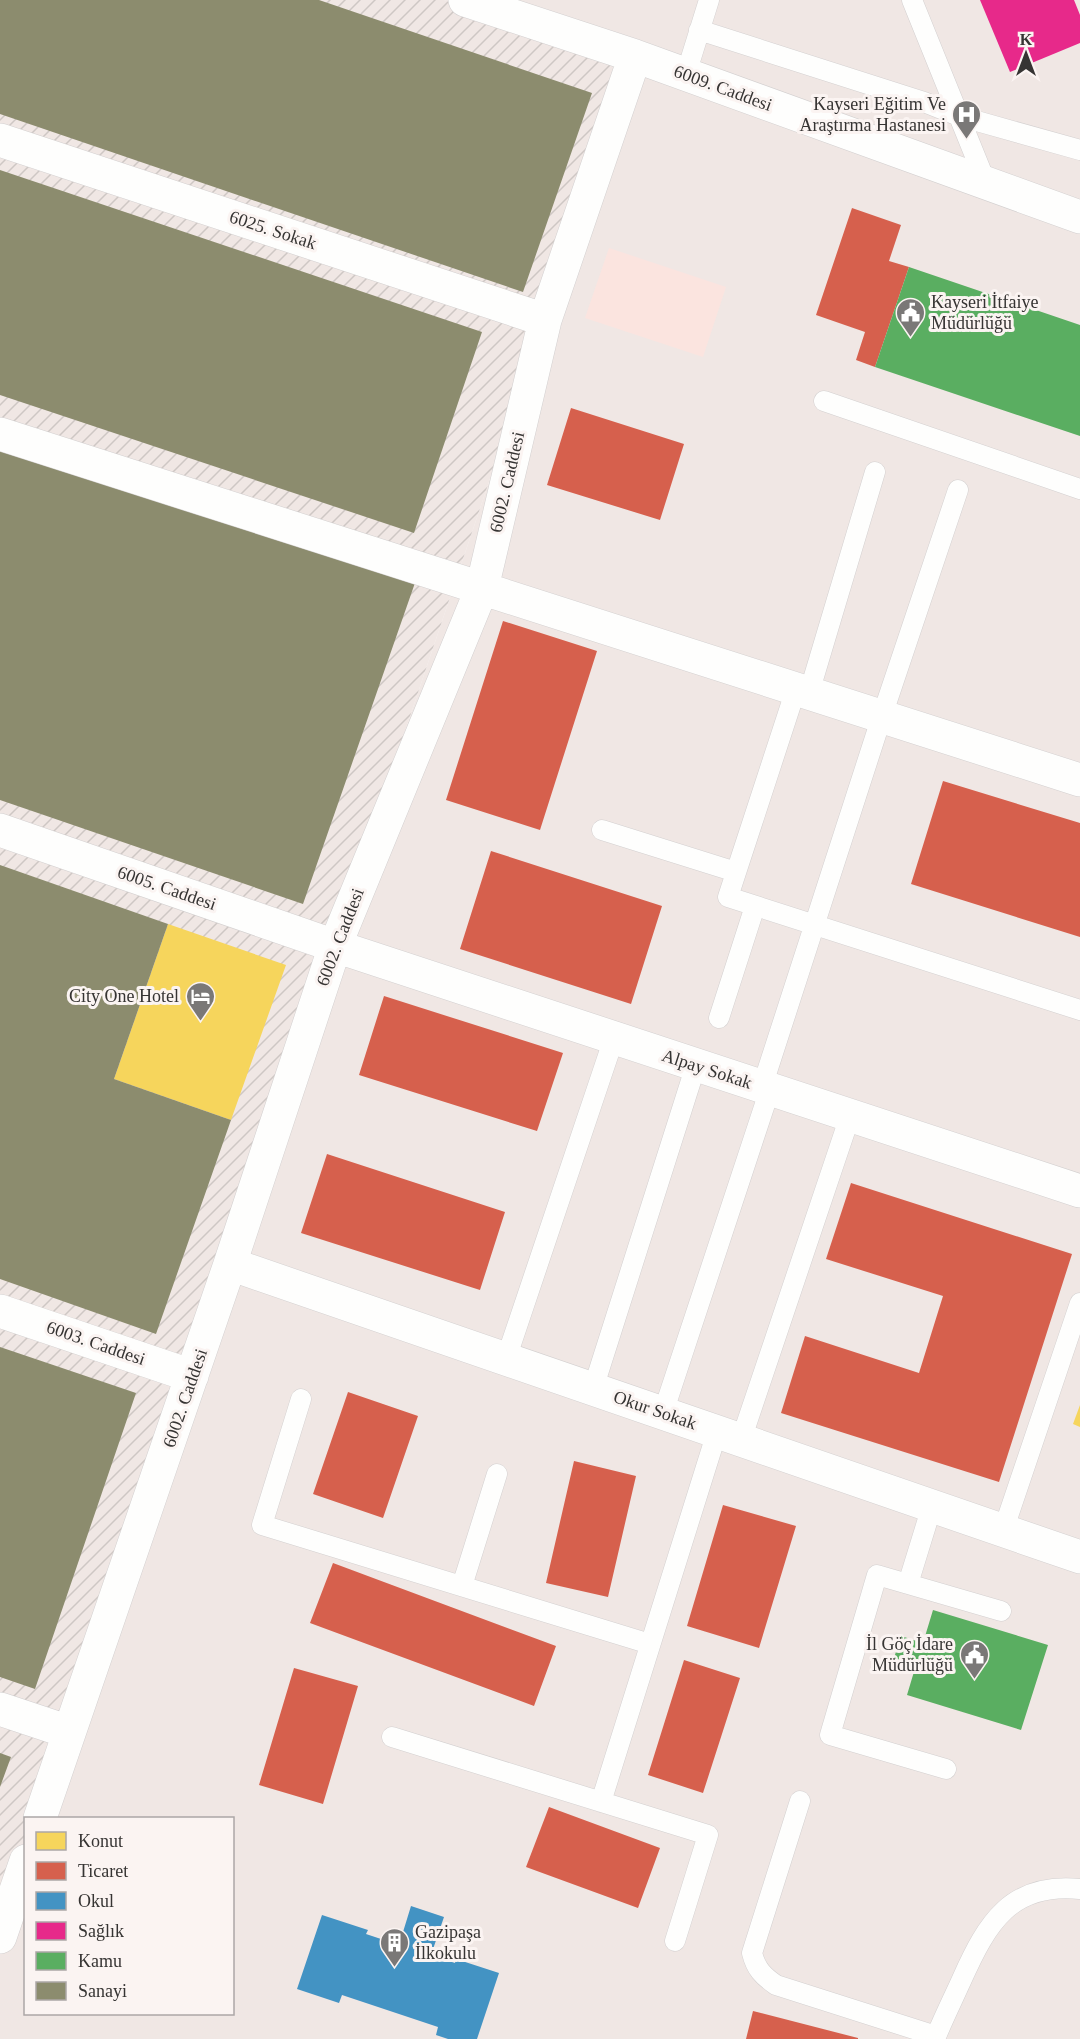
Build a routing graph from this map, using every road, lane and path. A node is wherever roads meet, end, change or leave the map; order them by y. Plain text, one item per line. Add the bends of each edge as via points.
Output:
1 (465, 0) edge
2 (709, 0) edge
3 (912, 0) edge
4 (699, 30) junction
5 (635, 56) junction
6 (686, 74) junction
7 (959, 116) junction
8 (0, 140) edge
9 (1080, 150) edge
10 (986, 183) junction
11 (1080, 217) edge
12 (545, 320) junction
13 (824, 401) dead end
14 (0, 434) edge
15 (875, 472) dead end
16 (1080, 489) edge
17 (958, 490) dead end
18 (482, 588) junction
19 (802, 691) junction
20 (882, 716) junction
21 (1080, 780) edge
22 (0, 830) edge
23 (602, 830) dead end
24 (736, 872) junction
25 (755, 906) junction
26 (814, 925) junction
27 (334, 946) junction
28 (1080, 1010) edge
29 (719, 1018) dead end
30 (614, 1038) junction
31 (696, 1065) junction
32 (766, 1088) junction
33 (850, 1116) junction
34 (1080, 1191) edge
35 (230, 1264) junction
36 (1080, 1303) edge
37 (0, 1311) edge
38 (506, 1359) junction
39 (192, 1376) junction
40 (593, 1389) junction
41 (301, 1399) dead end
42 (663, 1413) junction
43 (729, 1436) junction
44 (497, 1474) dead end
45 (932, 1506) junction
46 (1003, 1531) junction
47 (1080, 1557) edge
48 (908, 1584) junction
49 (462, 1587) junction
50 (1001, 1611) dead end
51 (650, 1644) junction
52 (0, 1709) edge
53 (69, 1732) junction
54 (392, 1737) dead end
55 (946, 1769) dead end
56 (800, 1801) dead end
57 (602, 1802) junction
58 (40, 1817) edge
59 (24, 1868) edge
60 (1080, 1889) edge
61 (0, 1937) edge
62 (675, 1941) dead end
63 (935, 2037) edge

1 - 5 street, 6009. Caddesi
2 - 4 lane
3 - 7 lane
4 - 6 lane
4 - 7 lane
5 - 6 street, 6009. Caddesi
5 - 12 street, 6002. Caddesi
6 - 10 street, 6009. Caddesi
7 - 9 lane
7 - 10 lane
8 - 12 street, 6025. Sokak
10 - 11 street, 6009. Caddesi
12 - 18 street, 6002. Caddesi
13 - 16 lane
14 - 18 street
15 - 19 lane
17 - 20 lane
18 - 19 street
18 - 27 street, 6002. Caddesi
19 - 20 street
19 - 24 lane
20 - 21 street
20 - 26 lane
22 - 27 street, 6005. Caddesi
23 - 24 lane
24 - 25 lane via 728,897
25 - 26 lane
25 - 29 lane
26 - 28 lane
26 - 32 lane
27 - 30 street, Alpay Sokak
27 - 35 street, 6002. Caddesi
30 - 31 street, Alpay Sokak
30 - 38 lane
31 - 32 street, Alpay Sokak
31 - 40 lane
32 - 33 street, Alpay Sokak
32 - 42 lane
33 - 34 street, Alpay Sokak
33 - 43 lane
35 - 38 street, Okur Sokak
35 - 39 street, 6002. Caddesi
36 - 46 lane
37 - 39 street, 6003. Caddesi
38 - 40 street, Okur Sokak
39 - 53 street, 6002. Caddesi
40 - 42 street, Okur Sokak
41 - 49 lane via 262,1525
42 - 43 street, Okur Sokak
43 - 45 street, Okur Sokak
43 - 51 lane
44 - 49 lane
45 - 46 street, Okur Sokak
45 - 48 lane
46 - 47 street, Okur Sokak
48 - 50 lane
48 - 55 lane via 877,1575 830,1735
49 - 51 lane
51 - 57 lane
52 - 53 street
53 - 58 street, 6002. Caddesi
54 - 57 lane
56 - 63 lane via 752,1953 756,1967 776,1985
57 - 62 lane via 708,1835
59 - 61 street
60 - 63 lane via 1061,1887 1036,1892 1001,1912 978,1942

